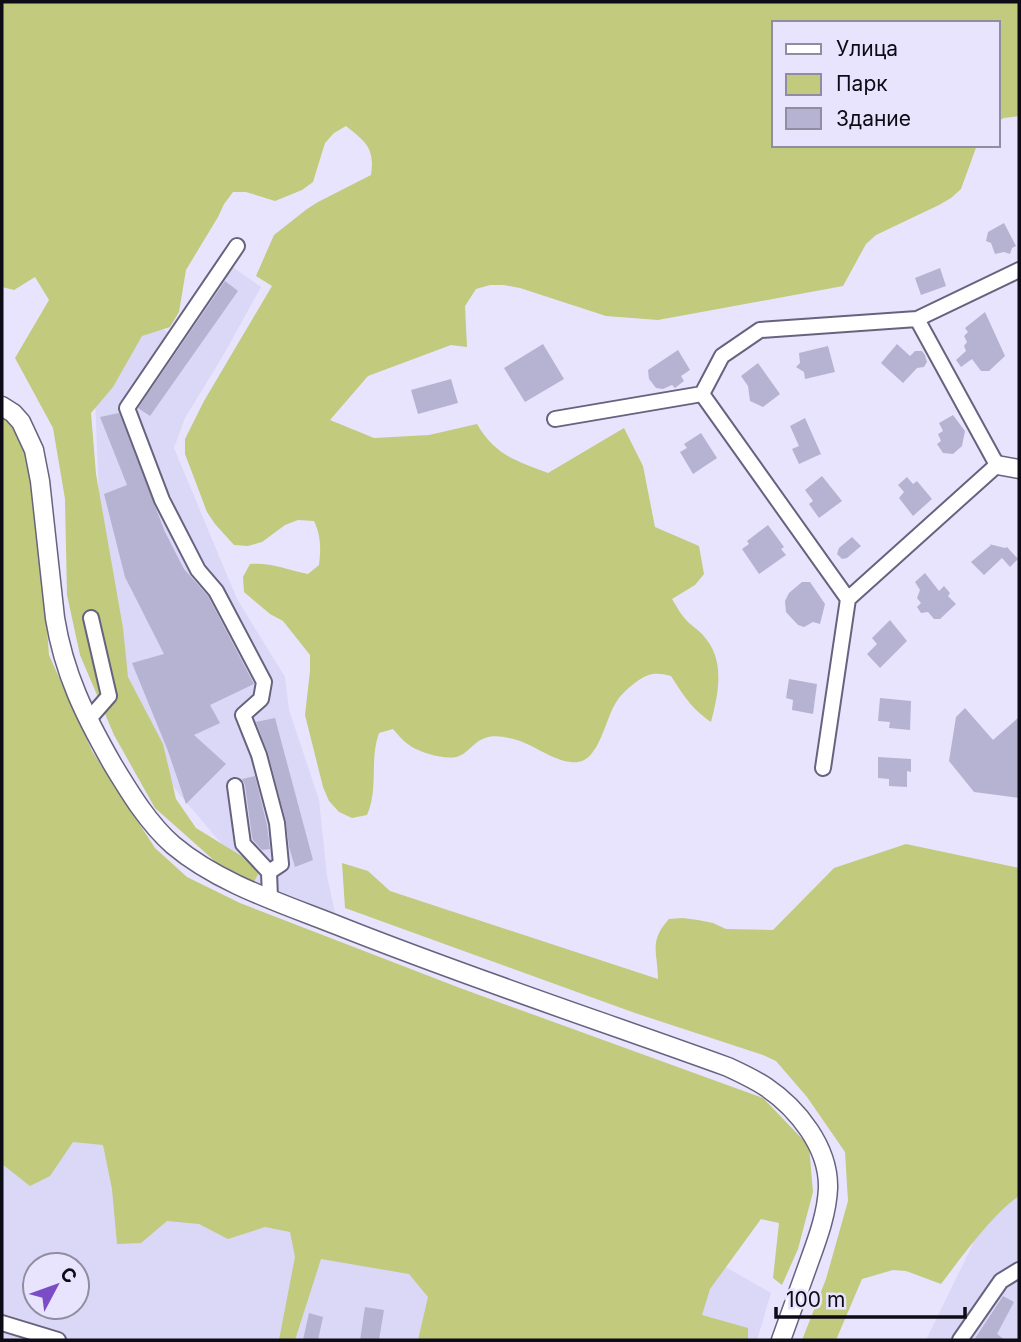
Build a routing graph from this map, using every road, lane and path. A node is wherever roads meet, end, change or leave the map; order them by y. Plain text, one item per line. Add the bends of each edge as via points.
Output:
1 (237, 246) dead end
2 (1019, 270) edge
3 (918, 319) junction
4 (702, 394) junction
5 (2, 406) edge
6 (555, 419) dead end
7 (997, 465) junction
8 (1019, 469) edge
9 (849, 599) junction
10 (91, 618) dead end
11 (88, 720) junction
12 (823, 768) dead end
13 (235, 786) dead end
14 (268, 872) junction
15 (270, 898) junction
16 (1019, 1270) edge
17 (2, 1322) edge
18 (58, 1340) edge
19 (781, 1340) edge
20 (960, 1340) edge

1 - 14 street via 127,408 162,499 264,682 261,699 243,716 277,823 281,863
2 - 3 street
3 - 4 street via 760,330 722,356
3 - 7 street
4 - 6 street
4 - 9 street
5 - 11 main road via 21,422 32,444 59,639
7 - 8 main road
7 - 9 street
9 - 12 street
10 - 11 street via 109,696
11 - 15 main road via 141,808 172,844 216,874
13 - 14 street via 243,844
14 - 15 street
15 - 19 main road via 423,959 728,1067 776,1094 815,1139 828,1187 824,1217
16 - 20 street via 1002,1280
17 - 18 street

